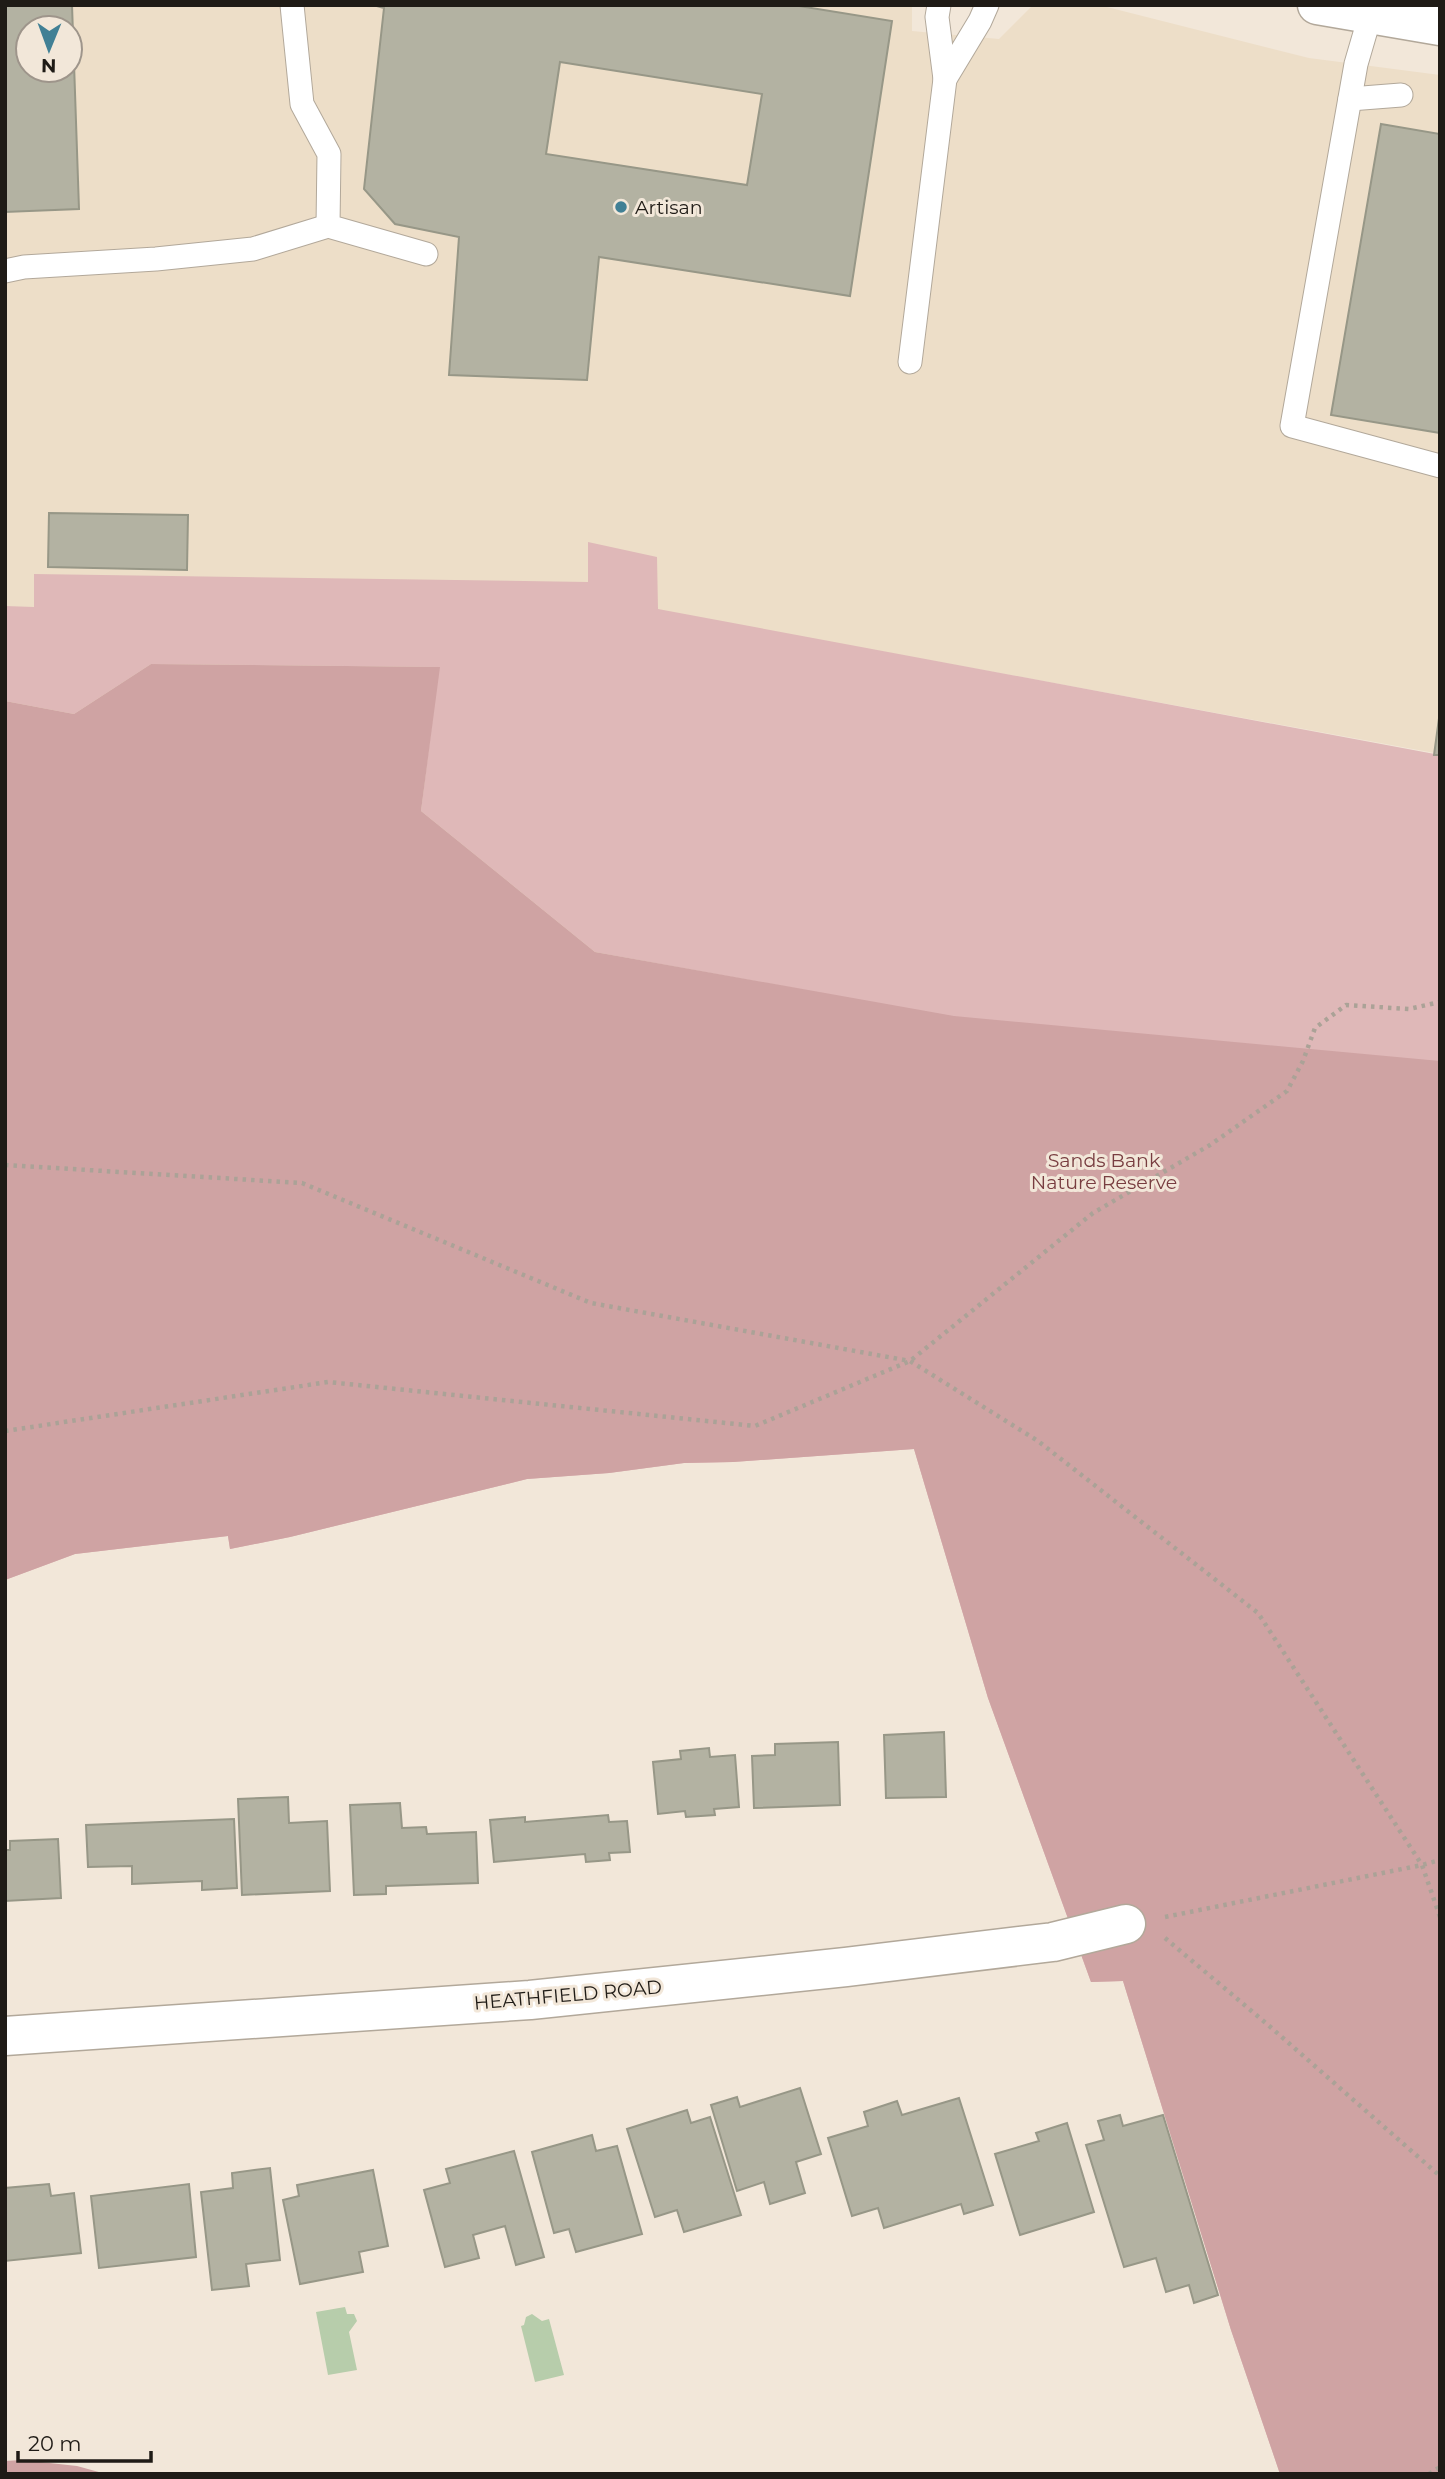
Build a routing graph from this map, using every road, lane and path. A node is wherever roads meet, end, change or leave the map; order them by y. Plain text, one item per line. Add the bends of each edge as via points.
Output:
1 (292, 5) edge
2 (939, 5) edge
3 (987, 5) edge
4 (1317, 5) edge
5 (1370, 16) junction
6 (1440, 26) edge
7 (945, 79) junction
8 (1401, 95) dead end
9 (1350, 99) junction
10 (328, 226) junction
11 (426, 254) dead end
12 (5, 271) edge
13 (910, 362) dead end
14 (1440, 466) edge
15 (1440, 1002) edge
16 (5, 1166) edge
17 (910, 1361) junction
18 (5, 1431) edge
19 (1440, 1860) edge
20 (1422, 1865) junction
21 (1440, 1916) edge
22 (1135, 1922) junction
23 (5, 2036) edge
24 (1440, 2176) edge
25 (1440, 2467) edge
26 (1429, 2474) edge

1 - 10 lane via 302,104 329,154
2 - 7 lane
3 - 7 lane
4 - 5 street
5 - 6 street
5 - 9 lane
7 - 13 lane
8 - 9 lane
9 - 14 lane via 1292,426
10 - 11 lane
10 - 12 lane via 253,248
15 - 17 path via 1409,1009 1346,1004 1315,1028 1287,1091 1210,1145 1093,1213
16 - 17 path via 302,1183 591,1303
17 - 18 path via 755,1426 328,1382
17 - 20 path via 1038,1441 1258,1613
19 - 20 path
20 - 21 path
20 - 22 path
22 - 23 street, HEATHFIELD ROAD via 1053,1942 530,2000
22 - 24 path via 1268,2024
25 - 26 path

